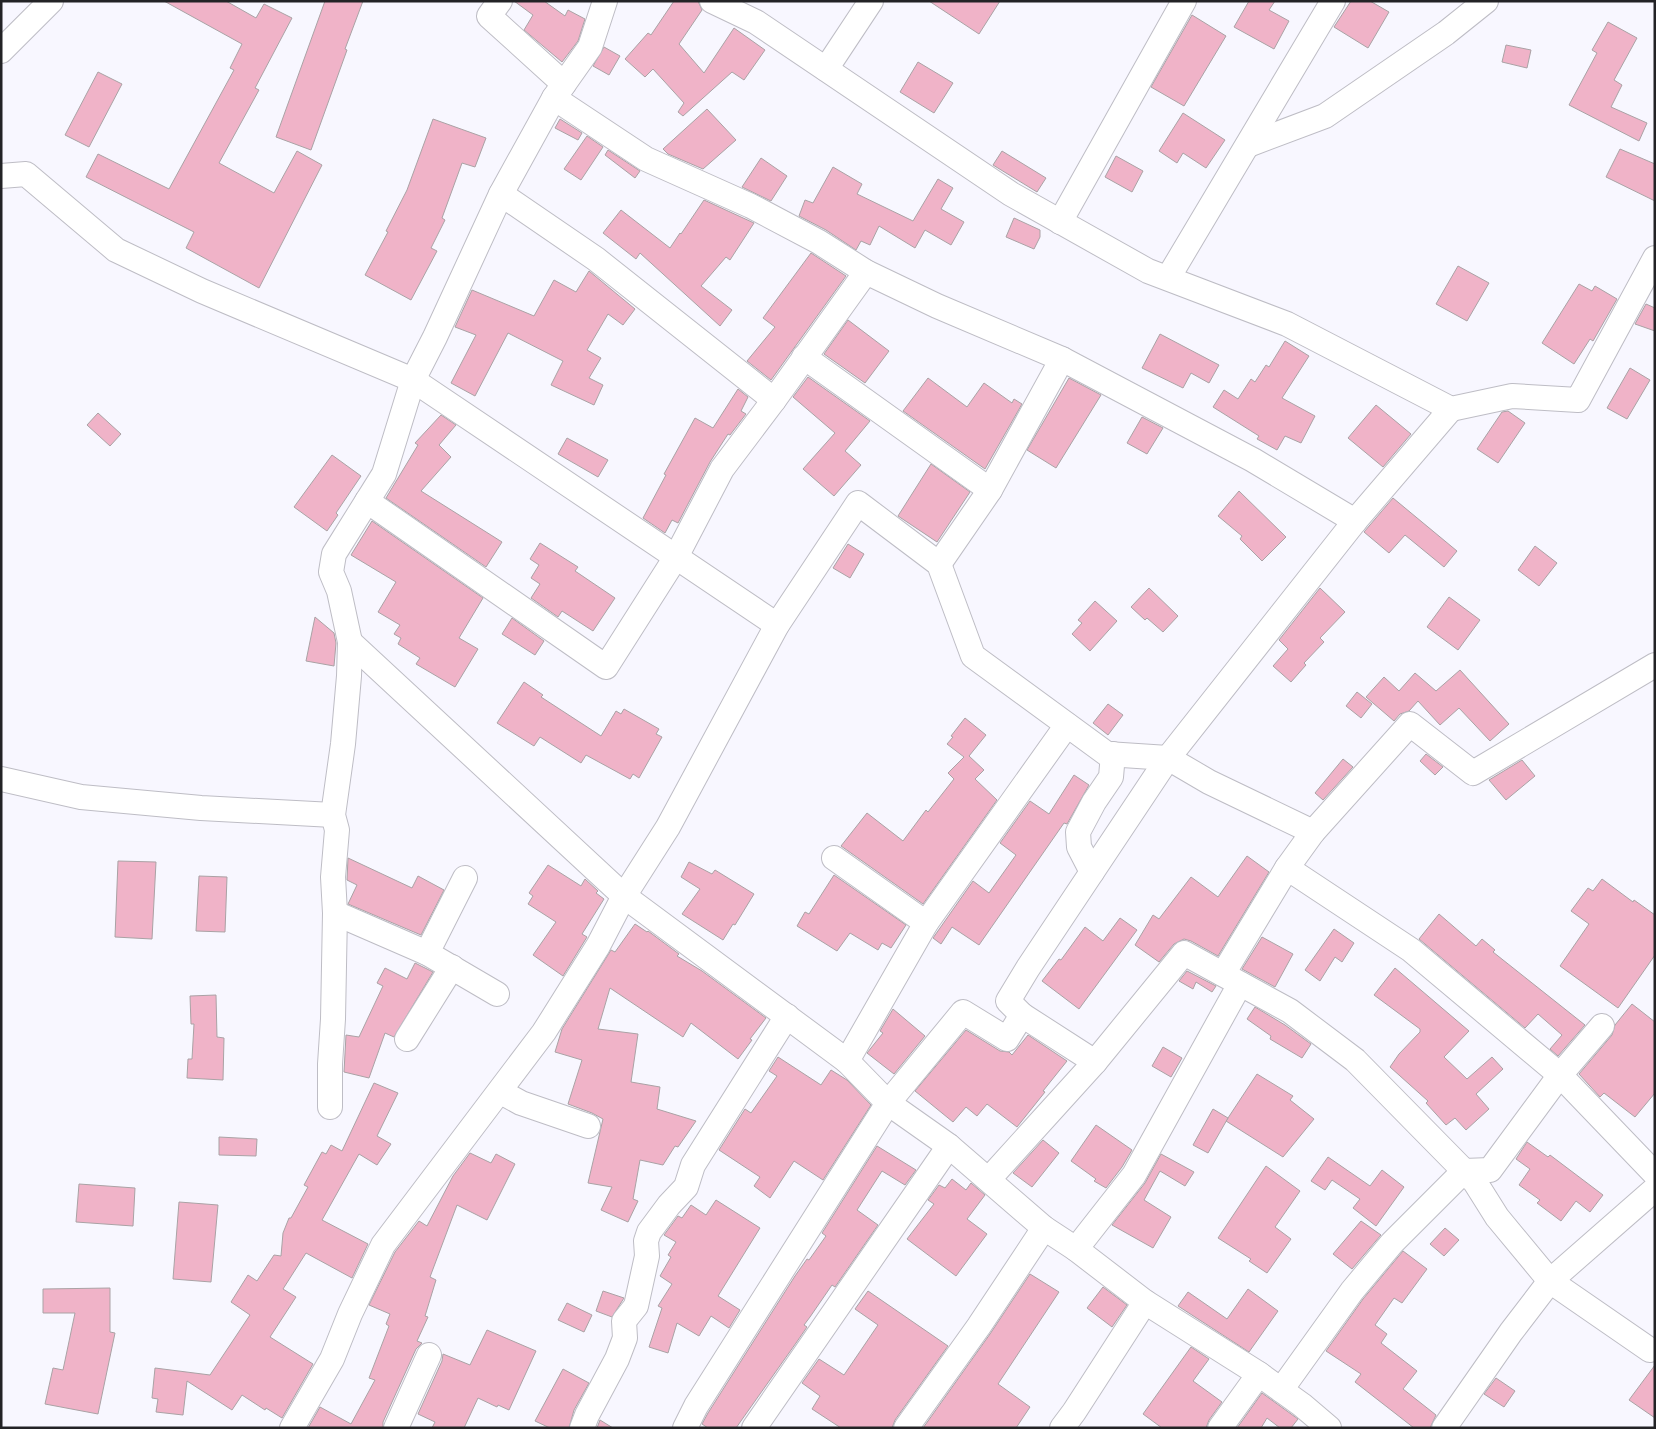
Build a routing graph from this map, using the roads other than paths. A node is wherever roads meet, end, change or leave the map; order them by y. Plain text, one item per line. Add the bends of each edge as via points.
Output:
1 (51, 1) edge
2 (500, 1) edge
3 (605, 1) edge
4 (712, 1) edge
5 (871, 1) edge
6 (1184, 1) edge
7 (1333, 1) edge
8 (1486, 1) edge
9 (1, 51) edge
10 (826, 69) junction
11 (559, 91) junction
12 (1248, 145) junction
13 (1, 176) edge
14 (501, 194) junction
15 (1060, 222) junction
16 (1655, 258) edge
17 (866, 272) junction
18 (1168, 278) junction
19 (804, 357) junction
20 (1062, 359) junction
21 (413, 380) junction
22 (774, 400) junction
23 (1451, 409) junction
24 (990, 490) junction
25 (367, 501) junction
26 (1355, 521) junction
27 (676, 557) junction
28 (939, 564) junction
29 (777, 625) junction
30 (350, 642) junction
31 (1655, 665) edge
32 (1067, 725) junction
33 (1113, 754) junction
34 (1168, 758) junction
35 (1, 779) edge
36 (333, 815) junction
37 (1312, 832) junction
38 (834, 858) dead end
39 (1287, 868) junction
40 (1092, 872) junction
41 (465, 878) dead end
42 (624, 896) junction
43 (335, 913) junction
44 (926, 923) junction
45 (427, 953) junction
46 (452, 967) junction
47 (1232, 979) junction
48 (497, 994) dead end
49 (1022, 1015) junction
50 (788, 1016) junction
51 (1602, 1026) dead end
52 (407, 1039) dead end
53 (847, 1061) junction
54 (1095, 1062) junction
55 (1560, 1075) junction
56 (501, 1092) junction
57 (888, 1103) junction
58 (330, 1107) dead end
59 (588, 1126) dead end
60 (949, 1146) junction
61 (1464, 1172) junction
62 (1655, 1174) edge
63 (989, 1179) junction
64 (1655, 1188) edge
65 (1044, 1228) junction
66 (1076, 1250) junction
67 (1550, 1281) junction
68 (1145, 1302) junction
69 (1650, 1350) dead end
70 (429, 1355) dead end
71 (1259, 1374) junction
72 (1281, 1390) junction
73 (1302, 1405) junction
74 (292, 1428) edge
75 (396, 1428) edge
76 (582, 1428) edge
77 (685, 1428) edge
78 (754, 1428) edge
79 (906, 1428) edge
80 (1062, 1428) edge
81 (1220, 1428) edge
82 (1312, 1428) edge
83 (1329, 1428) edge
84 (1444, 1428) edge

1 - 9 street
2 - 11 street via 489,16
3 - 11 street via 590,47
4 - 10 street via 756,22
5 - 10 street
6 - 15 street
7 - 12 street
8 - 12 street via 1446,33 1325,116
10 - 15 street via 1011,194
11 - 14 street
11 - 17 street via 646,159 751,206 819,242
12 - 18 street
13 - 21 street via 26,174 116,250 202,291
14 - 21 street
14 - 22 street via 596,259
15 - 18 street via 1148,271
16 - 23 street via 1578,400 1512,396
17 - 19 street
17 - 20 street
18 - 23 street via 1287,324
19 - 22 street
19 - 24 street
20 - 24 street
20 - 26 street via 1253,460
21 - 25 street via 384,474
21 - 27 street
22 - 27 street via 722,469
23 - 26 street
24 - 28 street
25 - 27 street via 606,667
25 - 30 street via 334,554 332,572 340,591
26 - 34 street
27 - 29 street
28 - 29 street via 858,503
28 - 32 street via 973,656
29 - 42 street via 668,827
30 - 36 street via 350,676
30 - 42 street
31 - 37 street via 1473,773 1410,724
32 - 33 street via 1107,754
32 - 44 street
33 - 34 street
33 - 40 street via 1111,777 1078,832 1080,847
34 - 37 street via 1209,782
34 - 40 street
35 - 36 street via 81,797
36 - 43 street via 337,830 333,877
37 - 39 street
38 - 44 street
39 - 47 street
39 - 55 street via 1411,950
40 - 49 street via 1008,1002
41 - 45 street
42 - 50 street
42 - 56 street via 598,946
43 - 45 street
43 - 58 street
44 - 53 street
45 - 46 street
46 - 48 street
46 - 52 street
47 - 54 street via 1184,953
47 - 61 street via 1290,1012 1356,1060
47 - 66 street via 1134,1175
49 - 54 street
49 - 57 street via 1007,1039 962,1012
50 - 53 street
50 - 76 street via 693,1165 686,1187 649,1232 636,1306 624,1321 625,1338
51 - 55 street
53 - 57 street
54 - 63 street
55 - 61 street via 1490,1170
55 - 62 street
56 - 59 street via 521,1103
56 - 74 street via 383,1245 332,1359
57 - 60 street
57 - 77 street
60 - 63 street
60 - 78 street
61 - 67 street via 1475,1182 1497,1218
61 - 72 street via 1392,1244 1352,1292
63 - 65 street
64 - 67 street
65 - 66 street
65 - 79 street via 980,1326
66 - 68 street
67 - 69 street
67 - 84 street
68 - 71 street
68 - 80 street
70 - 75 street
71 - 72 street
71 - 81 street
72 - 73 street
73 - 82 street
73 - 83 street

